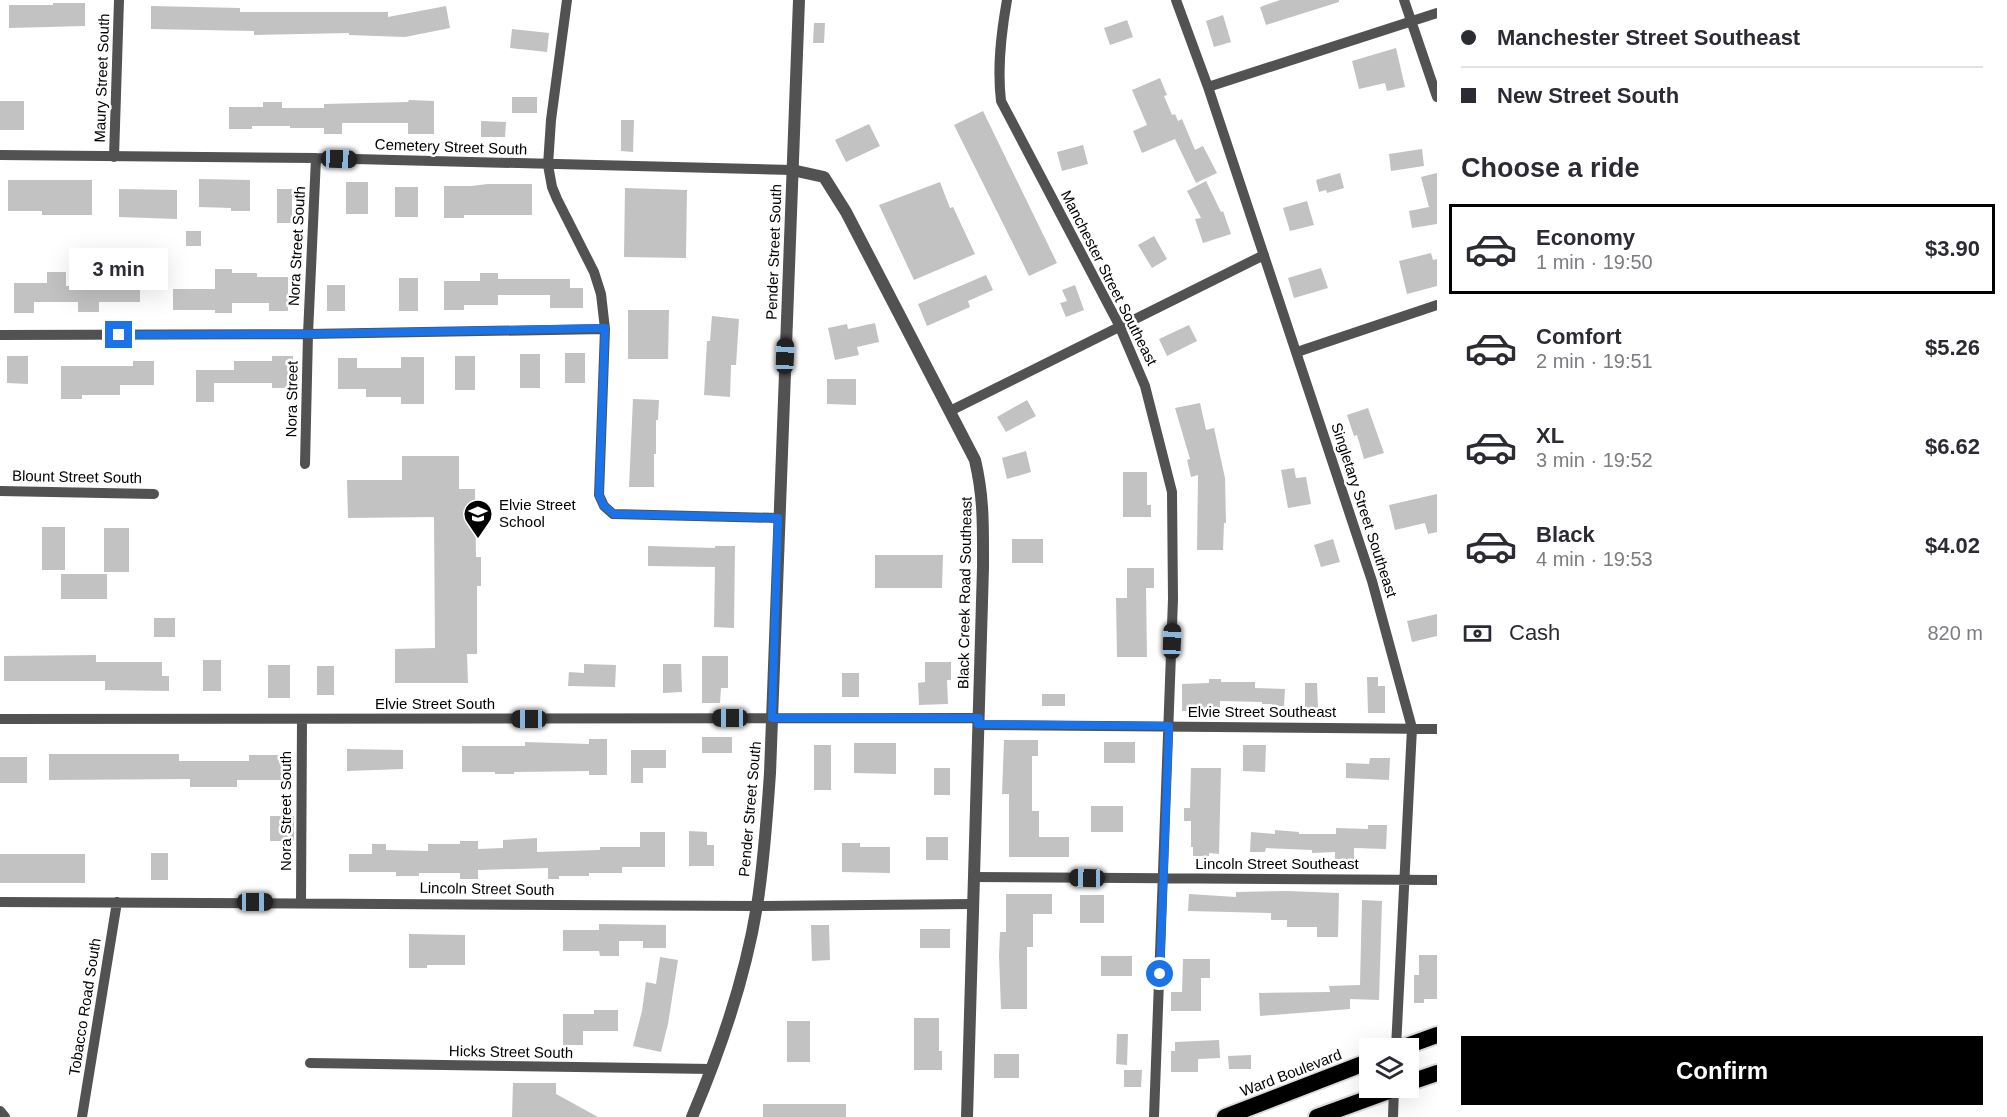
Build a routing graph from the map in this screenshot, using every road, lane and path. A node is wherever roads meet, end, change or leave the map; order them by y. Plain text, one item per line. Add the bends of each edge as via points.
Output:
1 (119, 0) edge
2 (567, 0) edge
3 (799, 0) edge
4 (1007, 0) edge
5 (1176, 0) edge
6 (1404, 0) edge
7 (1437, 13) edge
8 (1411, 21) junction
9 (1208, 87) junction
10 (1437, 97) edge
11 (0, 155) edge
12 (114, 157) junction
13 (316, 158) junction
14 (548, 165) junction
15 (792, 170) junction
16 (1264, 255) junction
17 (1437, 305) edge
18 (1119, 325) junction
19 (605, 328) junction
20 (308, 334) junction
21 (0, 335) edge
22 (1297, 352) junction
23 (950, 411) junction
24 (306, 464) dead end
25 (0, 491) edge
26 (154, 494) dead end
27 (778, 518) junction
28 (772, 718) junction
29 (0, 719) edge
30 (302, 719) junction
31 (979, 721) junction
32 (1169, 726) junction
33 (1412, 728) junction
34 (1437, 729) edge
35 (974, 877) junction
36 (1164, 878) junction
37 (1405, 879) junction
38 (1437, 880) edge
39 (0, 902) edge
40 (117, 902) junction
41 (301, 903) junction
42 (973, 904) junction
43 (756, 906) junction
44 (1437, 1035) edge
45 (1397, 1038) edge
46 (1419, 1042) edge
47 (310, 1063) dead end
48 (1359, 1065) edge
49 (712, 1069) junction
50 (1437, 1073) edge
51 (1419, 1080) edge
52 (1369, 1098) edge
53 (1397, 1098) edge
54 (1262, 1103) junction
55 (0, 1111) edge
56 (5, 1117) edge
57 (82, 1117) edge
58 (692, 1117) edge
59 (967, 1117) edge
60 (1154, 1117) edge
61 (1225, 1117) edge
62 (1239, 1117) edge
63 (1317, 1117) edge
64 (1393, 1117) edge

1 - 12 street, Maury Street South
2 - 14 street
3 - 15 street, Pender Street South
4 - 18 street, Manchester Street Southeast via 999,54 1001,101
5 - 9 street, Singletary Street Southeast
6 - 8 street
7 - 8 street
8 - 9 street
8 - 10 street
9 - 16 street, Singletary Street Southeast
11 - 12 street, Cemetery Street South
12 - 13 street, Cemetery Street South
13 - 14 street, Cemetery Street South
13 - 20 street, Nora Street South
14 - 15 street, Cemetery Street South
14 - 19 street via 557,200 594,272
15 - 23 street, Black Creek Road Southeast via 824,177
15 - 27 street, Pender Street South
16 - 18 street
16 - 22 street, Singletary Street Southeast
17 - 22 street
18 - 23 street
18 - 32 street, Manchester Street Southeast via 1145,386 1172,492
19 - 20 street
19 - 27 street via 599,495 604,506 614,514
20 - 21 street
20 - 24 street, Nora Street
22 - 33 street, Singletary Street Southeast via 1372,581
23 - 31 street, Black Creek Road Southeast via 975,460 983,503
25 - 26 street, Blount Street South
27 - 28 street, Pender Street South
28 - 30 street, Elvie Street South
28 - 31 street, Elvie Street South
28 - 43 street, Pender Street South via 767,815
29 - 30 street, Elvie Street South
30 - 41 street, Nora Street South
31 - 32 street, Elvie Street Southeast
31 - 35 street, Black Creek Road Southeast
32 - 33 street, Elvie Street Southeast
32 - 36 street, Manchester Street Southeast
33 - 34 street, Elvie Street Southeast
33 - 37 street, Singletary Street Southeast
35 - 36 street, Lincoln Street Southeast
35 - 42 street, Black Creek Road Southeast
36 - 37 street, Lincoln Street Southeast
36 - 60 street, Manchester Street Southeast
37 - 38 street, Lincoln Street Southeast
37 - 45 street, Singletary Street Southeast
39 - 40 street, Lincoln Street South
40 - 41 street, Lincoln Street South
40 - 57 street, Tobacco Road South
41 - 43 street, Lincoln Street South
42 - 43 street, Lincoln Street South
42 - 59 street, Black Creek Road Southeast
43 - 49 street, Pender Street South via 738,987
44 - 46 highway
47 - 49 street, Hicks Street South
48 - 54 highway, Ward Boulevard
49 - 58 street, Pender Street South
50 - 51 highway
52 - 63 highway
53 - 64 street
54 - 61 highway, Ward Boulevard
54 - 62 highway
55 - 56 street

